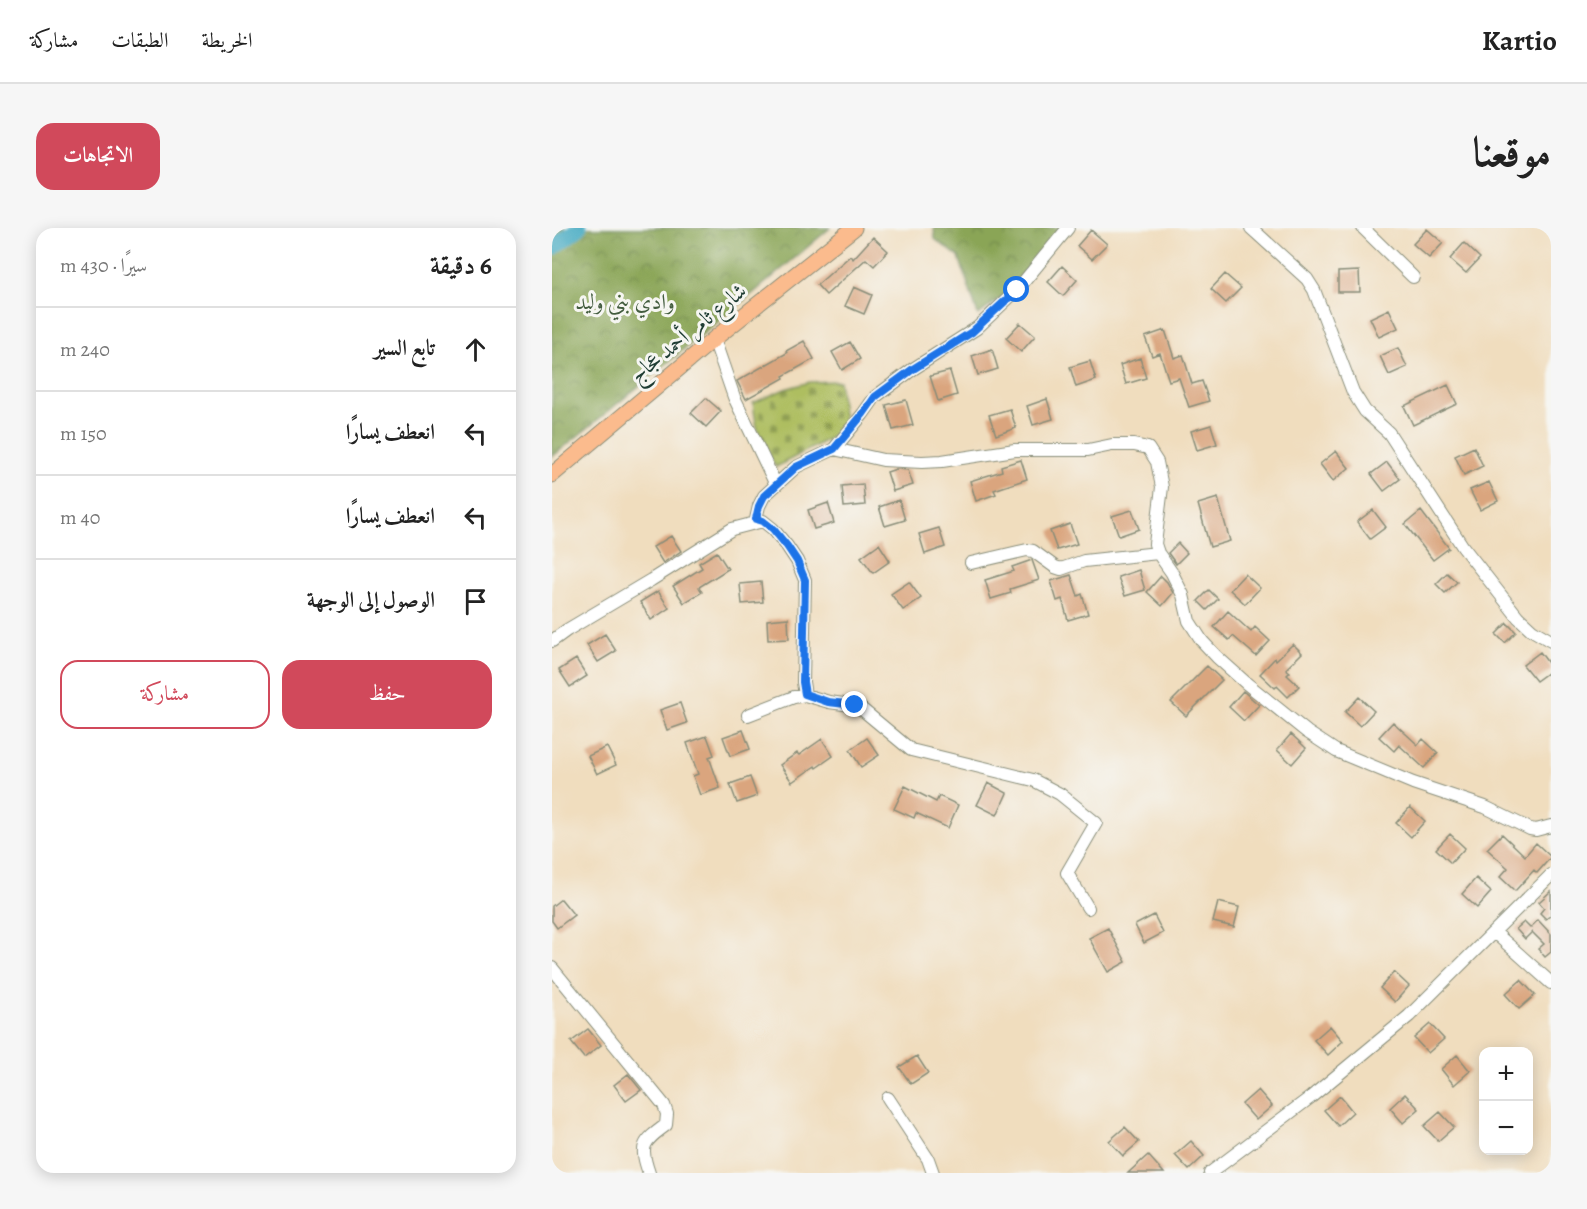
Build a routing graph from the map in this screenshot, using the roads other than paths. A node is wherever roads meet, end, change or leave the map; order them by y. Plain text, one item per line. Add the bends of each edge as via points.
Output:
1 (855, 228) edge
2 (1068, 228) edge
3 (1251, 228) edge
4 (1363, 228) edge
5 (1413, 277) dead end
6 (714, 339) junction
7 (834, 449) junction
8 (552, 475) edge
9 (776, 485) junction
10 (763, 521) junction
11 (1158, 553) junction
12 (971, 563) dead end
13 (552, 641) edge
14 (1551, 641) edge
15 (805, 694) junction
16 (748, 715) dead end
17 (1551, 826) edge
18 (1551, 875) edge
19 (1088, 908) dead end
20 (1494, 932) junction
21 (552, 968) edge
22 (1549, 979) edge
23 (888, 1098) dead end
24 (649, 1173) edge
25 (933, 1173) edge
26 (1210, 1173) edge

1 - 6 main road, شارع ثامر أحمد عجاج
2 - 7 street via 1017,290 985,321 875,397
3 - 14 street via 1307,279 1353,392 1365,411 1389,433 1463,547 1518,617
4 - 5 street
6 - 8 main road, شارع ثامر أحمد عجاج
6 - 9 street via 734,397
7 - 9 street via 796,467
7 - 11 street via 883,460 922,462 1015,450 1088,450 1134,444 1148,448 1158,462 1162,487 1155,544
9 - 10 street via 759,506 756,519
10 - 13 street via 732,529
10 - 15 street via 787,546 805,580
11 - 12 street via 1084,561 1061,568 1027,550
11 - 17 street via 1172,573 1183,595 1189,621 1202,640 1246,683 1307,732 1336,751 1374,768 1485,807 1530,829
15 - 16 street
15 - 19 street via 858,706 911,750 1033,780 1060,794 1096,824 1067,873
18 - 20 street
20 - 22 street
20 - 26 street via 1409,1016
21 - 24 street via 664,1105 666,1125 645,1143 643,1154
23 - 25 street

